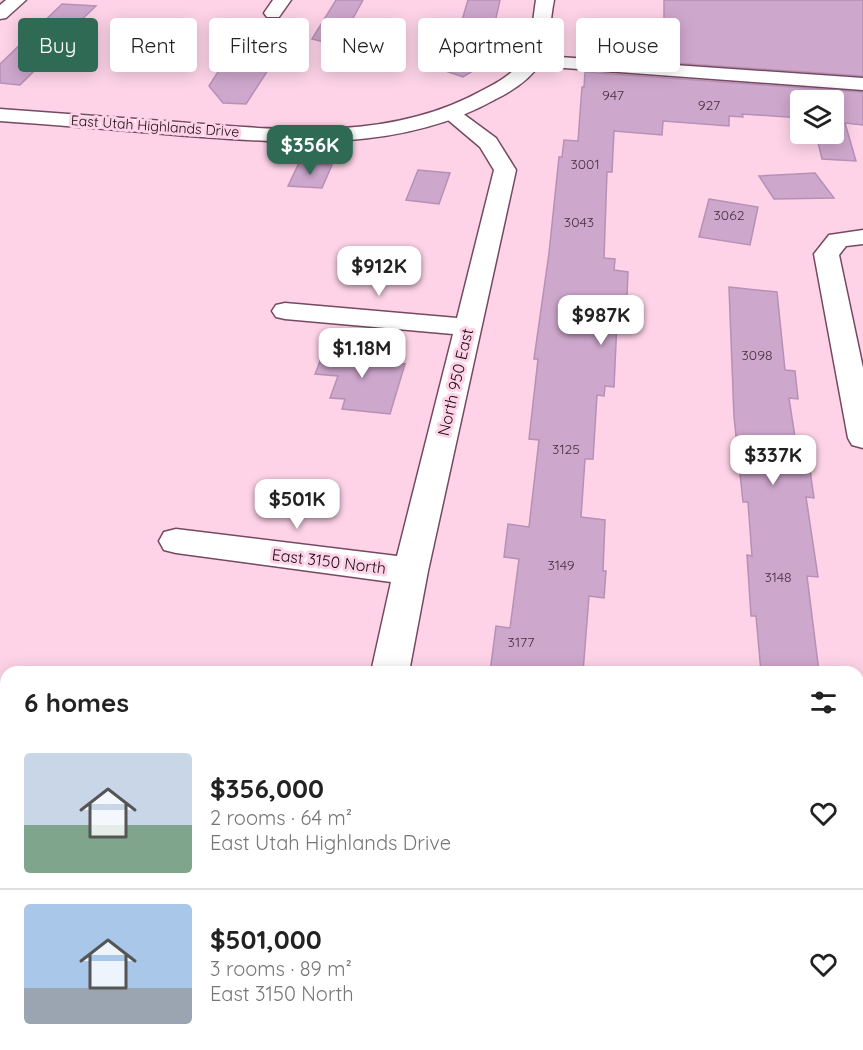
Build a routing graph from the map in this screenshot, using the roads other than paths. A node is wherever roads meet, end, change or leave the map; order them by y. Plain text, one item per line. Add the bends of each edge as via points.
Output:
1 (17, 0) edge
2 (544, 0) edge
3 (0, 14) edge
4 (540, 18) edge
5 (564, 63) edge
6 (521, 72) edge
7 (863, 84) edge
8 (451, 114) junction
9 (0, 115) edge
10 (851, 238) edge
11 (285, 311) dead end
12 (468, 327) junction
13 (863, 438) edge
14 (176, 541) dead end
15 (411, 571) junction
16 (391, 666) edge

1 - 3 street
2 - 4 street
5 - 7 street
6 - 8 street, East Utah Highlands Drive via 484,100
8 - 9 street, East Utah Highlands Drive via 398,128 308,136
8 - 12 street, North 950 East via 488,143 505,170
10 - 13 street via 826,254
11 - 12 street
12 - 15 street, North 950 East
14 - 15 street, East 3150 North
15 - 16 street, North 950 East

